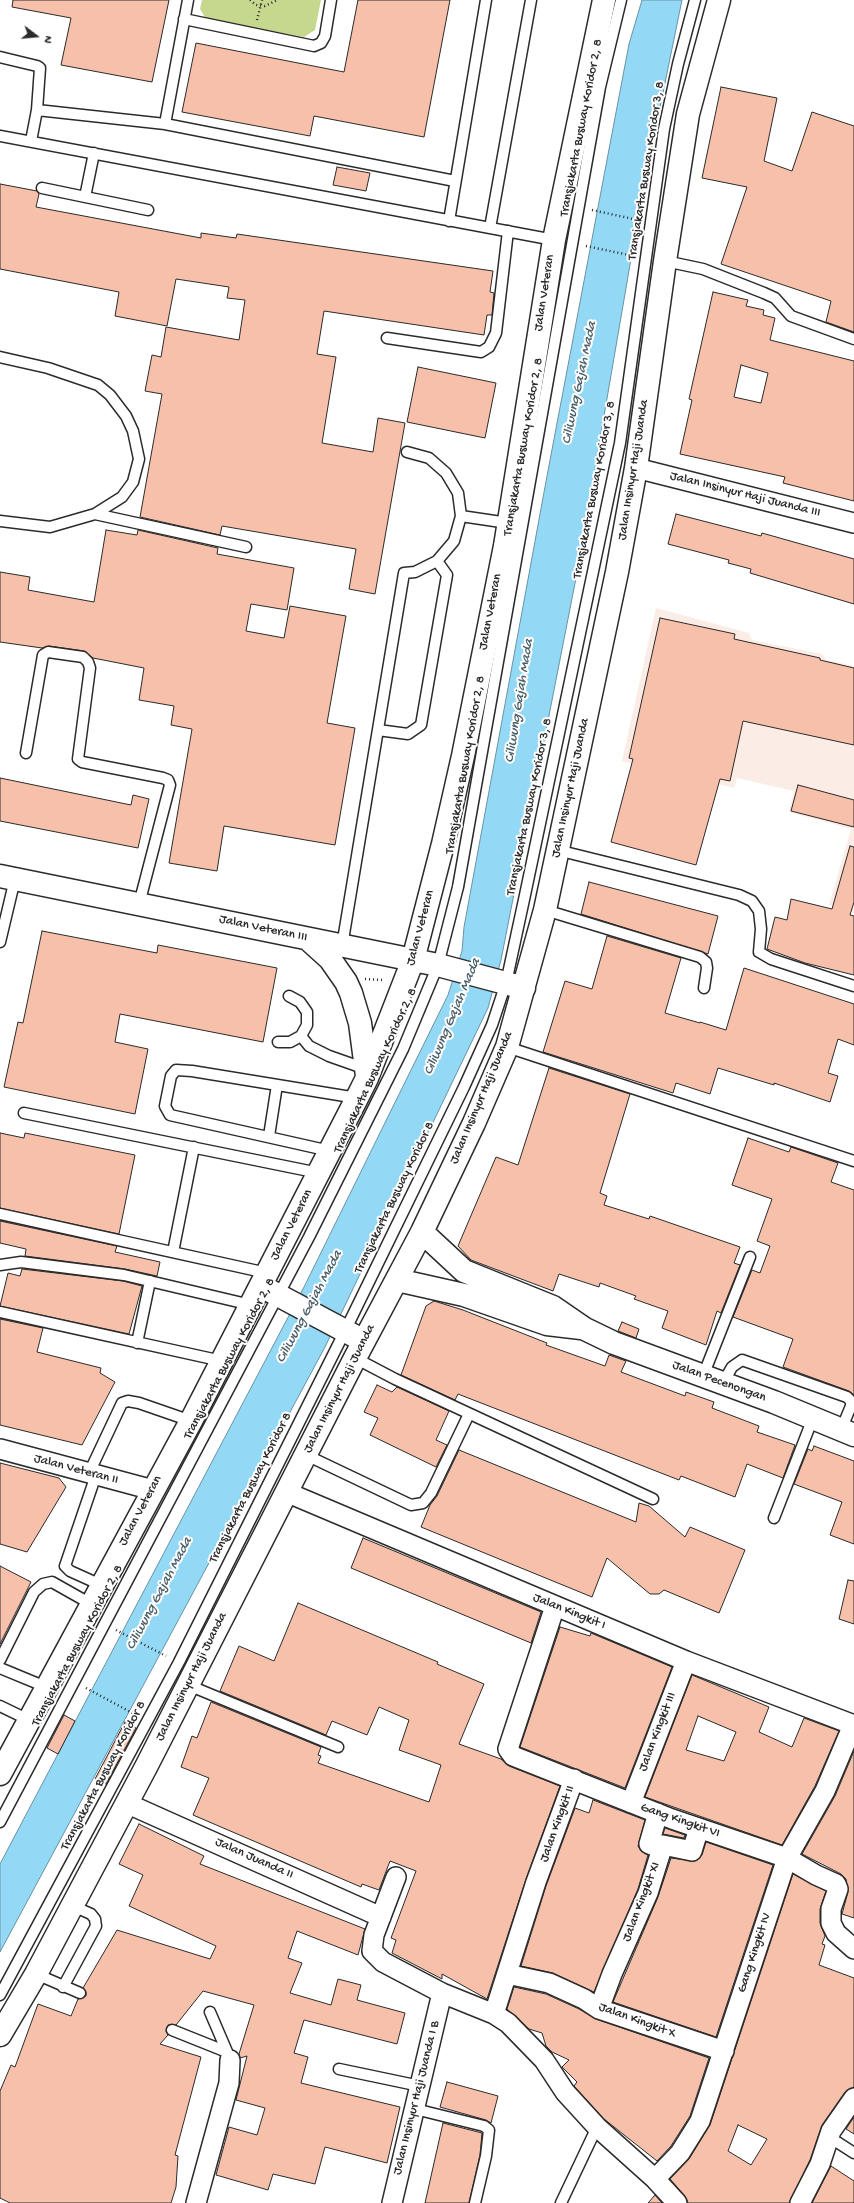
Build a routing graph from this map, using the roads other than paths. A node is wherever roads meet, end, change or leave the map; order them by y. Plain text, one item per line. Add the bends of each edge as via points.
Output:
1 (188, 0) edge
2 (331, 0) edge
3 (486, 0) edge
4 (531, 0) edge
5 (604, 0) edge
6 (621, 0) edge
7 (695, 0) edge
8 (719, 0) edge
9 (184, 19) junction
10 (0, 57) edge
11 (37, 110) junction
12 (165, 124) junction
13 (0, 136) edge
14 (31, 141) junction
15 (94, 153) junction
16 (455, 181) junction
17 (42, 188) dead end
18 (85, 197) junction
19 (148, 210) dead end
20 (449, 221) junction
21 (490, 228) junction
22 (508, 231) junction
23 (554, 240) junction
24 (665, 261) junction
25 (387, 338) dead end
26 (854, 340) edge
27 (0, 357) edge
28 (407, 452) dead end
29 (636, 468) junction
30 (95, 514) junction
31 (461, 516) junction
32 (0, 521) edge
33 (508, 523) junction
34 (854, 523) edge
35 (246, 547) dead end
36 (438, 561) junction
37 (378, 730) junction
38 (26, 753) dead end
39 (557, 850) junction
40 (8, 878) edge
41 (139, 904) junction
42 (4, 908) edge
43 (545, 910) junction
44 (306, 938) junction
45 (0, 942) edge
46 (342, 946) junction
47 (413, 960) junction
48 (442, 966) junction
49 (510, 984) junction
50 (854, 986) edge
51 (704, 988) dead end
52 (289, 996) dead end
53 (301, 1036) junction
54 (278, 1042) dead end
55 (507, 1047) junction
56 (367, 1073) junction
57 (277, 1085) junction
58 (357, 1098) junction
59 (24, 1113) dead end
60 (269, 1136) junction
61 (194, 1147) junction
62 (330, 1151) junction
63 (854, 1161) edge
64 (319, 1173) junction
65 (0, 1214) edge
66 (422, 1232) junction
67 (173, 1252) junction
68 (750, 1257) dead end
69 (0, 1265) edge
70 (397, 1280) junction
71 (150, 1281) junction
72 (275, 1289) junction
73 (251, 1305) junction
74 (0, 1312) edge
75 (342, 1329) junction
76 (585, 1329) junction
77 (137, 1343) junction
78 (360, 1349) junction
79 (222, 1361) junction
80 (713, 1380) junction
81 (852, 1410) edge
82 (469, 1414) junction
83 (813, 1418) junction
84 (191, 1421) junction
85 (848, 1432) edge
86 (0, 1449) edge
87 (306, 1455) junction
88 (93, 1474) junction
89 (153, 1490) junction
90 (286, 1492) junction
91 (653, 1499) dead end
92 (774, 1518) dead end
93 (102, 1585) junction
94 (91, 1604) junction
95 (555, 1606) junction
96 (0, 1660) edge
97 (686, 1661) junction
98 (0, 1668) edge
99 (188, 1685) junction
100 (46, 1687) junction
101 (0, 1706) edge
102 (29, 1720) junction
103 (854, 1725) edge
104 (338, 1747) dead end
105 (0, 1774) edge
106 (574, 1779) junction
107 (126, 1803) junction
108 (631, 1803) junction
109 (658, 1813) junction
110 (0, 1822) edge
111 (699, 1828) junction
112 (662, 1849) junction
113 (787, 1858) junction
114 (396, 1877) dead end
115 (73, 1906) junction
116 (381, 1917) junction
117 (854, 1949) edge
118 (36, 1974) junction
119 (507, 1974) junction
120 (63, 1987) junction
121 (80, 1993) dead end
122 (442, 1993) junction
123 (0, 1995) edge
124 (600, 2009) junction
125 (210, 2012) dead end
126 (494, 2014) junction
127 (172, 2030) dead end
128 (0, 2035) edge
129 (724, 2051) junction
130 (229, 2056) junction
131 (339, 2069) dead end
132 (420, 2086) junction
133 (854, 2098) edge
134 (415, 2109) junction
135 (597, 2126) junction
136 (837, 2142) dead end
137 (854, 2152) edge
138 (655, 2179) junction
139 (196, 2203) edge
140 (392, 2203) edge
141 (475, 2203) edge
142 (561, 2203) edge
143 (677, 2203) edge
144 (800, 2203) edge

1 - 9 lane
2 - 9 lane via 325,36 314,46
3 - 16 lane
4 - 21 lane
5 - 23 main road, Jalan Veteran
6 - 48 lane, Transjakarta Busway Koridor 2, 8 via 600,87
7 - 49 lane, Transjakarta Busway Koridor 3, 8 via 664,129 620,443
8 - 24 main road, Jalan Insinyur Haji Juanda via 688,114
9 - 12 lane
10 - 11 lane via 40,68
11 - 12 lane
11 - 14 lane
12 - 16 lane
13 - 14 lane
14 - 15 lane
15 - 18 lane
15 - 20 lane
16 - 20 lane
17 - 18 lane
18 - 19 lane
20 - 21 lane
21 - 22 lane
22 - 23 lane
22 - 25 lane via 496,333 489,347 481,352
23 - 33 main road, Jalan Veteran
24 - 26 lane via 703,269 764,293 775,298 791,316
24 - 29 main road, Jalan Insinyur Haji Juanda
27 - 30 lane via 48,368 98,385 110,395 126,416 138,446 139,459 133,482 122,497
28 - 31 lane via 429,458 446,473 458,493
29 - 34 street, Jalan Insinyur Haji Juanda III
29 - 39 main road, Jalan Insinyur Haji Juanda via 617,572
30 - 32 lane via 50,527
30 - 35 lane
31 - 33 lane
31 - 36 lane via 454,541
33 - 47 main road, Jalan Veteran via 461,763
36 - 37 lane via 414,572 404,573
36 - 37 lane via 446,575 421,725 408,734
37 - 46 lane
38 - 41 lane via 43,655 48,652 83,657 90,668 78,759 82,762 163,778 168,780 170,786
39 - 43 main road, Jalan Insinyur Haji Juanda
39 - 50 lane via 738,895 752,901 759,911 759,952 771,959
40 - 41 main road, Jalan Veteran III
40 - 42 lane
41 - 44 main road, Jalan Veteran III
42 - 45 lane
43 - 49 main road, Jalan Insinyur Haji Juanda
43 - 51 lane via 700,957 706,962 707,968
44 - 46 main road, Jalan Veteran III
44 - 56 main road via 330,959 348,987 360,1023
46 - 47 main road, Jalan Veteran III
47 - 48 main road, Jalan Veteran III
47 - 56 main road, Jalan Veteran
48 - 49 main road, Jalan Veteran III
48 - 72 lane, Transjakarta Busway Koridor 2, 8 via 403,1049
49 - 55 main road, Jalan Insinyur Haji Juanda
49 - 75 lane, Transjakarta Busway Koridor 8 via 488,1036
52 - 53 lane via 300,1002 307,1012 307,1025
53 - 54 lane via 290,1042
53 - 56 lane via 309,1046
55 - 63 lane
55 - 66 main road, Jalan Insinyur Haji Juanda
56 - 58 main road, Jalan Veteran
57 - 58 lane
57 - 60 lane
57 - 60 lane via 176,1070 171,1076 166,1093 165,1106 170,1115
58 - 62 main road, Jalan Veteran
59 - 61 lane
60 - 62 lane
61 - 64 lane
61 - 67 lane
62 - 64 main road, Jalan Veteran
64 - 72 main road, Jalan Veteran
65 - 67 lane
66 - 70 main road, Jalan Insinyur Haji Juanda
66 - 76 main road, Jalan Pecenongan via 464,1271 553,1307
67 - 72 lane
68 - 80 lane
69 - 71 lane via 21,1262 124,1275
70 - 76 main road, Jalan Pecenongan via 464,1295 547,1324
70 - 78 main road, Jalan Insinyur Haji Juanda
71 - 73 lane
71 - 77 lane
72 - 73 main road, Jalan Veteran
72 - 75 main road
72 - 110 lane, Transjakarta Busway Koridor 2, 8
73 - 79 main road, Jalan Veteran
74 - 77 lane
75 - 78 main road
75 - 123 lane, Transjakarta Busway Koridor 8 via 136,1744
76 - 80 main road, Jalan Pecenongan via 614,1343
77 - 79 lane
78 - 82 lane via 395,1379
78 - 87 main road, Jalan Insinyur Haji Juanda
79 - 84 main road, Jalan Veteran
80 - 81 lane via 742,1360 847,1397 851,1401
80 - 83 main road, Jalan Pecenongan
81 - 85 lane
82 - 87 lane via 431,1493 422,1503 411,1505
82 - 91 lane
83 - 85 main road, Jalan Pecenongan
83 - 92 lane
84 - 88 lane via 139,1403 122,1403
84 - 89 main road, Jalan Veteran
86 - 88 street, Jalan Veteran II
87 - 90 main road, Jalan Insinyur Haji Juanda
88 - 89 street, Jalan Veteran II
88 - 93 lane via 65,1566 70,1571
89 - 93 main road, Jalan Veteran
90 - 95 street, Jalan Kingkit I
90 - 99 main road, Jalan Insinyur Haji Juanda
93 - 94 main road, Jalan Veteran
94 - 96 lane via 52,1582 43,1584 34,1592
94 - 100 main road, Jalan Veteran
95 - 97 street, Jalan Kingkit I
95 - 106 street, Jalan Kingkit II via 508,1749 514,1756
97 - 103 street, Jalan Kingkit I
97 - 108 street, Jalan Kingkit III
98 - 100 lane
99 - 104 lane
99 - 107 main road, Jalan Insinyur Haji Juanda
100 - 102 main road, Jalan Veteran
101 - 102 lane
102 - 105 main road, Jalan Veteran
103 - 113 street, Gang Kingkit IV via 825,1791
106 - 108 street, Gang Kingkit VI
106 - 119 street, Jalan Kingkit II via 536,1882
107 - 115 main road, Jalan Insinyur Haji Juanda
107 - 116 street, Jalan Juanda II
108 - 109 street, Gang Kingkit VI
109 - 111 street, Gang Kingkit VI
109 - 112 street via 649,1844
111 - 112 street, Jalan Kingkit XI via 693,1851 664,1844
111 - 113 street, Gang Kingkit VI
112 - 124 street, Jalan Kingkit XI via 648,1893 612,1974
113 - 117 street, Gang Kingkit VI via 836,1884 838,1888 831,1909 831,1923 836,1932
113 - 129 street, Gang Kingkit IV
114 - 116 street
115 - 118 main road, Jalan Insinyur Haji Juanda
115 - 120 lane via 91,1914 96,1926
116 - 122 street via 374,1935 372,1951 383,1962
118 - 120 lane
118 - 128 main road, Jalan Insinyur Haji Juanda
119 - 124 street, Jalan Kingkit X via 549,1983
119 - 126 street, Jalan Kingkit II
120 - 121 lane
122 - 126 street
122 - 132 street, Jalan Insinyur Haji Juanda I B
124 - 129 street, Jalan Kingkit X
125 - 130 lane
126 - 135 street via 525,2039 544,2060 565,2092
127 - 130 lane
129 - 138 street, Gang Kingkit IV via 700,2120 680,2152
130 - 139 street via 229,2083
131 - 132 lane
132 - 134 street, Jalan Insinyur Haji Juanda I B
133 - 144 street via 831,2131 820,2164
134 - 140 street, Jalan Insinyur Haji Juanda I B
134 - 141 lane via 484,2126 489,2130
135 - 138 street
135 - 142 lane
136 - 137 lane
138 - 143 street

